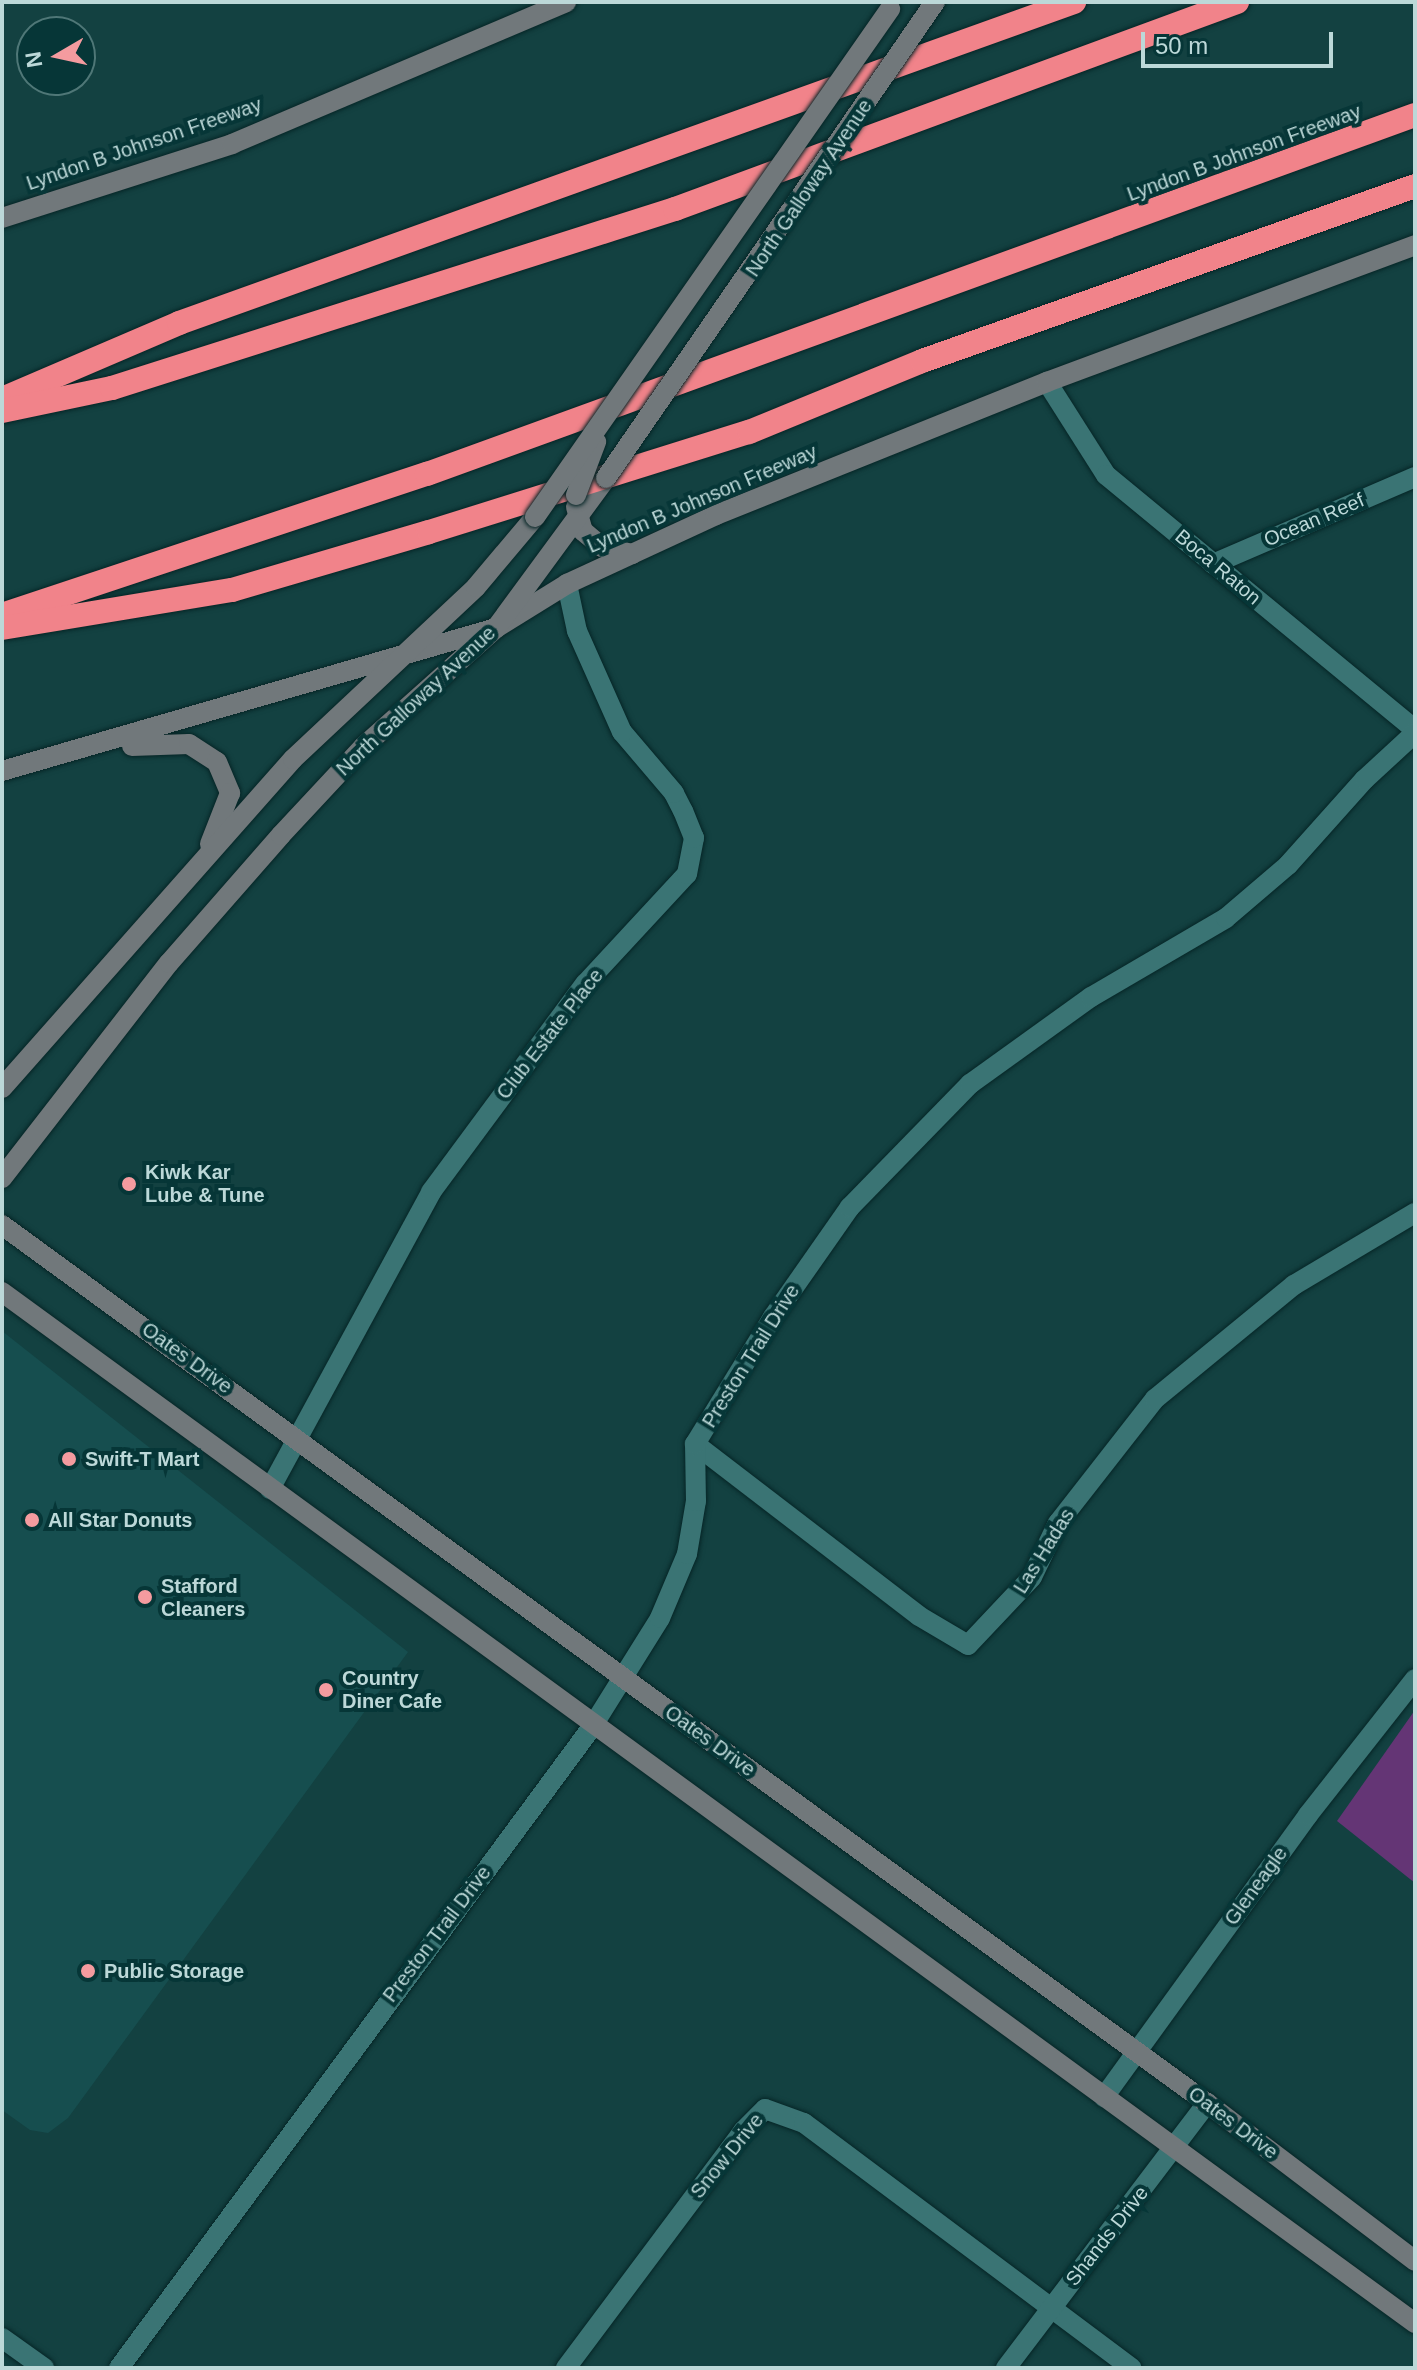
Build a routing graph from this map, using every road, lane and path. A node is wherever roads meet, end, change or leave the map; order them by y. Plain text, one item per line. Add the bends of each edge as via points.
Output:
1 (566, 2) edge
2 (935, 2) edge
3 (1074, 2) edge
4 (1237, 2) edge
5 (891, 5) edge
6 (1415, 115) edge
7 (1415, 186) edge
8 (2, 218) edge
9 (1415, 245) edge
10 (1047, 382) junction
11 (2, 399) edge
12 (2, 411) edge
13 (602, 423) junction
14 (1415, 477) edge
15 (576, 519) junction
16 (632, 554) junction
17 (1213, 564) junction
18 (567, 584) junction
19 (2, 615) edge
20 (2, 628) edge
21 (496, 628) junction
22 (401, 659) junction
23 (1415, 731) edge
24 (80, 749) junction
25 (2, 771) edge
26 (197, 870) junction
27 (2, 1088) edge
28 (2, 1178) edge
29 (1415, 1213) edge
30 (2, 1225) edge
31 (2, 1292) edge
32 (296, 1436) junction
33 (695, 1444) junction
34 (270, 1489) junction
35 (622, 1679) junction
36 (1415, 1679) edge
37 (592, 1727) junction
38 (1135, 2050) junction
39 (1104, 2097) junction
40 (1207, 2103) junction
41 (1176, 2148) junction
42 (1415, 2261) edge
43 (1051, 2307) junction
44 (1415, 2323) edge
45 (2, 2338) edge
46 (44, 2368) edge
47 (119, 2368) edge
48 (566, 2368) edge
49 (1006, 2368) edge
50 (1132, 2368) edge

1 - 8 main road, Lyndon B Johnson Freeway via 232,144
2 - 15 main road, North Galloway Avenue, bridge
3 - 11 highway via 179,323
4 - 12 highway via 675,209 112,388
5 - 13 main road, North Galloway Avenue, bridge
6 - 19 highway, Lyndon B Johnson Freeway via 457,463
7 - 20 highway via 922,361 749,432 232,590
9 - 10 main road, Lyndon B Johnson Freeway
10 - 16 main road, Lyndon B Johnson Freeway
10 - 17 street, Boca Raton via 1106,475
13 - 15 main road, bridge via 576,495
13 - 22 main road, North Galloway Avenue, bridge via 535,517 476,587
14 - 17 street, Ocean Reef
15 - 16 main road via 602,547
15 - 21 main road, North Galloway Avenue
16 - 18 main road, Lyndon B Johnson Freeway
17 - 23 street, Boca Raton
18 - 21 main road, Lyndon B Johnson Freeway
18 - 32 street, Club Estate Place via 577,631 601,687 622,732 674,793 694,838 693,856 687,874 585,984 431,1192
21 - 22 main road, Lyndon B Johnson Freeway
21 - 28 main road, North Galloway Avenue via 363,747 281,835 169,963
22 - 24 main road, Lyndon B Johnson Freeway
22 - 26 main road, North Galloway Avenue via 293,759
23 - 33 street, Preston Trail Drive via 1365,779 1319,835 1226,918 1091,997 970,1084 850,1207 773,1317
24 - 25 main road, Lyndon B Johnson Freeway
24 - 26 main road via 189,744 217,762 230,793
26 - 27 main road, North Galloway Avenue
29 - 33 street, Las Hadas via 1294,1285 1155,1399 1058,1523 1032,1577 968,1645 919,1616
30 - 32 main road, Oates Drive
31 - 34 main road
32 - 34 street, Club Estate Place
32 - 35 main road, Oates Drive
33 - 35 street, Preston Trail Drive via 696,1501 680,1581
34 - 37 main road
35 - 37 street, Preston Trail Drive
35 - 38 main road, Oates Drive
36 - 38 street, Gleneagle
37 - 39 main road
37 - 47 street, Preston Trail Drive
38 - 39 street, Gleneagle
38 - 40 main road, Oates Drive
39 - 41 main road
40 - 41 street, Shands Drive
40 - 42 main road, Oates Drive
41 - 43 street, Shands Drive
41 - 44 main road
43 - 48 street, Snow Drive via 804,2123 765,2109 743,2131
43 - 49 street, Shands Drive
43 - 50 street
45 - 46 street

